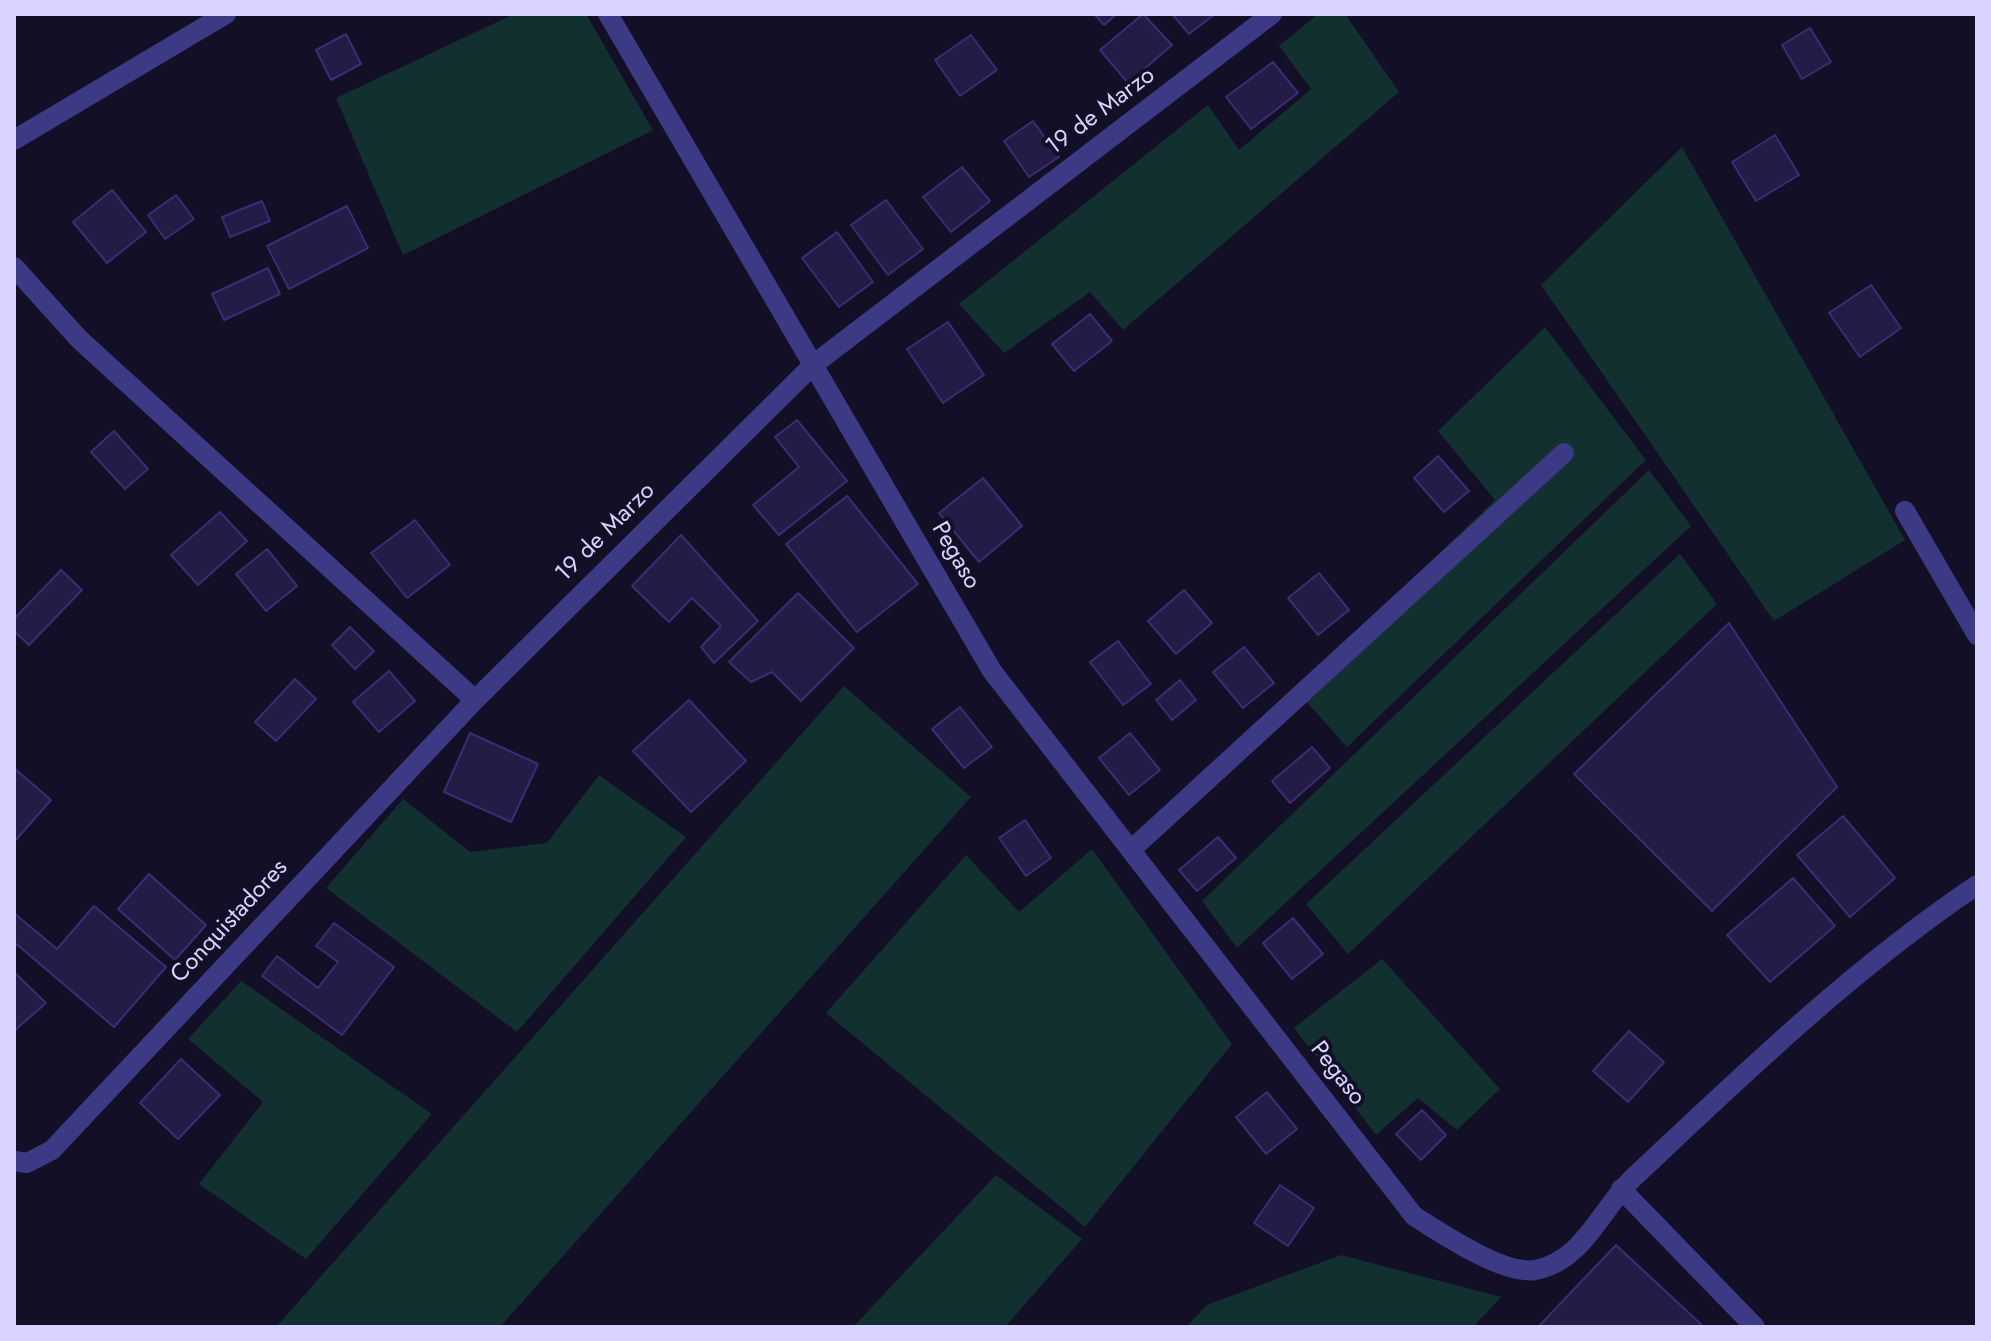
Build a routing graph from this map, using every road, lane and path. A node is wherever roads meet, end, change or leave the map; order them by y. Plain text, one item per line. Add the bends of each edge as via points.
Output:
1 (226, 14) edge
2 (608, 14) edge
3 (1272, 14) edge
4 (14, 140) edge
5 (14, 267) edge
6 (813, 365) junction
7 (1564, 453) dead end
8 (1905, 511) dead end
9 (1977, 635) edge
10 (475, 700) junction
11 (1131, 850) junction
12 (1977, 885) edge
13 (14, 1161) edge
14 (1621, 1189) junction
15 (1755, 1327) edge

1 - 4 street
2 - 6 street, Pegaso
3 - 6 street, 19 de Marzo
5 - 10 street via 79,339
6 - 10 street, 19 de Marzo
6 - 11 street, Pegaso via 992,671
7 - 11 street
8 - 9 street
10 - 13 street, Conquistadores via 52,1150 27,1163
11 - 14 street, Pegaso via 1414,1216 1506,1265 1532,1271 1574,1252
12 - 14 street, Pegaso via 1810,1012
14 - 15 street

